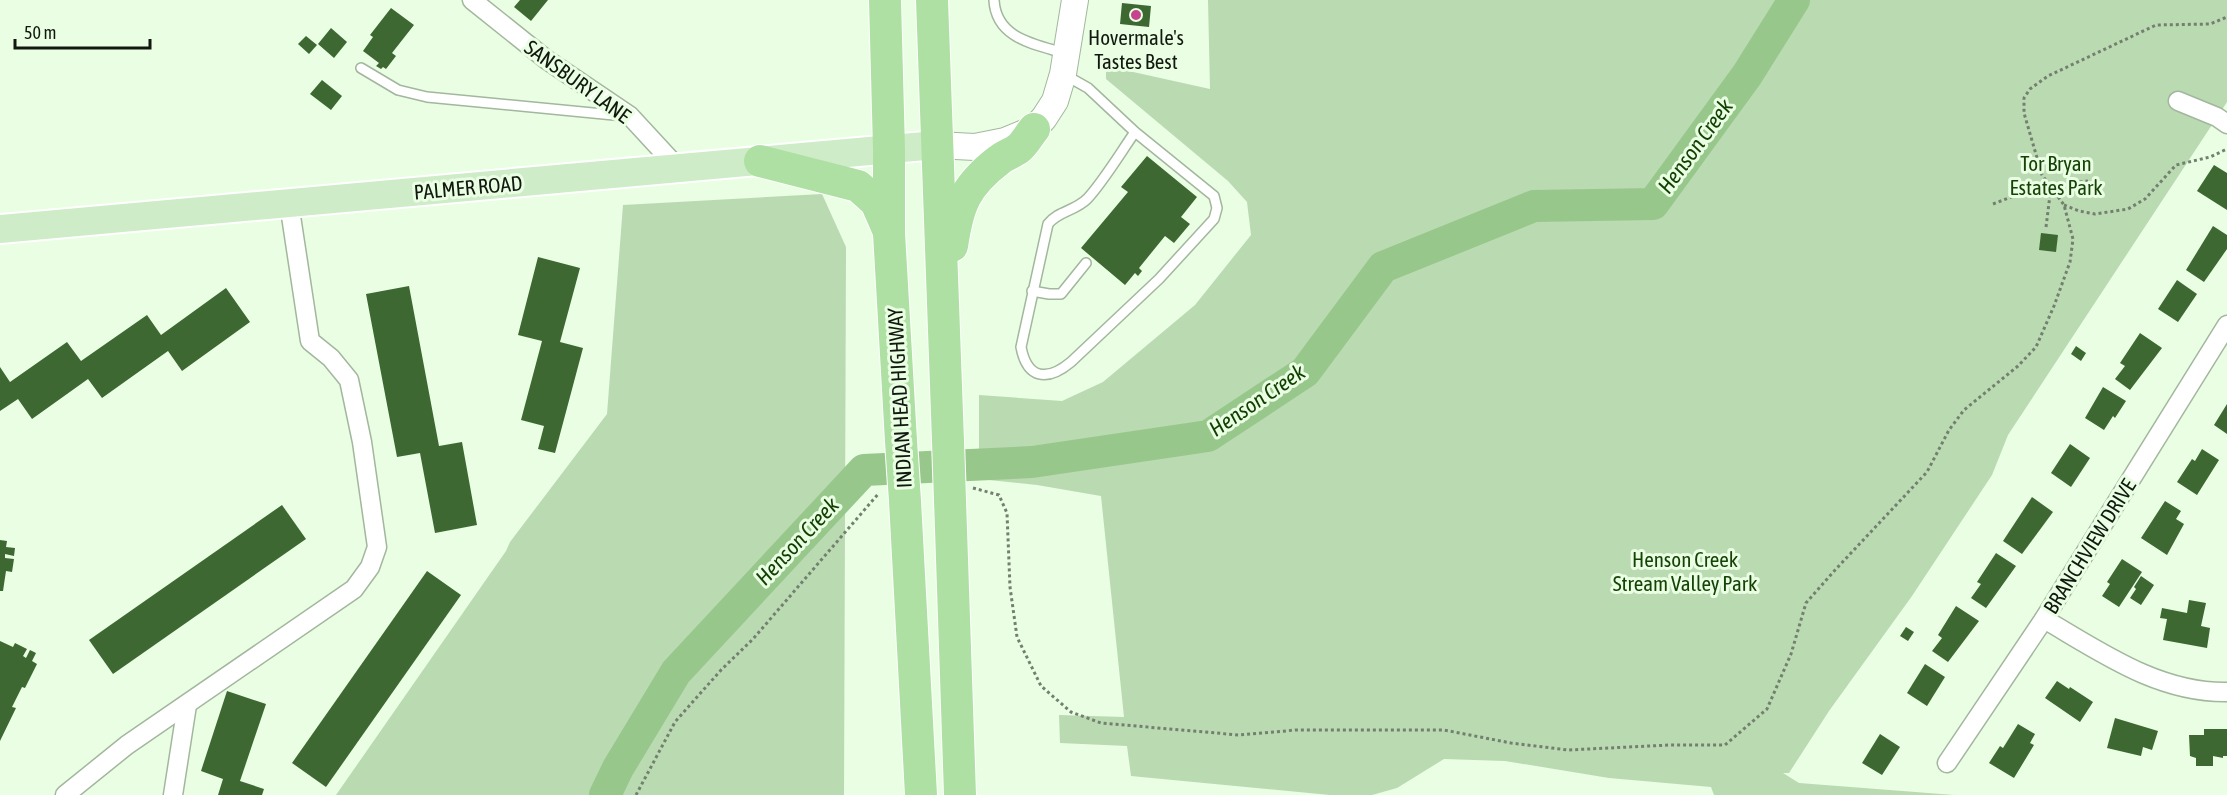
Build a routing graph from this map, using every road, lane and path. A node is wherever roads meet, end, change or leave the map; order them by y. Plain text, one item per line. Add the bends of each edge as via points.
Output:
1 (472, 0) edge
2 (885, 0) edge
3 (932, 0) edge
4 (994, 0) edge
5 (1075, 0) edge
6 (2227, 18) edge
7 (1064, 64) junction
8 (361, 68) dead end
9 (2178, 101) dead end
10 (630, 116) junction
11 (2227, 124) edge
12 (1034, 129) junction
13 (1135, 132) junction
14 (936, 144) junction
15 (889, 149) junction
16 (2227, 149) edge
17 (760, 161) junction
18 (678, 168) junction
19 (2088, 181) dead end
20 (2051, 186) junction
21 (289, 203) junction
22 (1993, 204) dead end
23 (2064, 205) junction
24 (2046, 227) dead end
25 (0, 229) edge
26 (889, 233) junction
27 (1086, 263) dead end
28 (1032, 291) junction
29 (942, 319) junction
30 (2227, 325) edge
31 (961, 494) junction
32 (893, 497) junction
33 (2044, 619) junction
34 (2227, 692) edge
35 (187, 705) junction
36 (1947, 763) dead end
37 (64, 795) edge
38 (173, 795) edge
39 (636, 795) edge
40 (921, 795) edge
41 (960, 795) edge

1 - 10 street, SANSBURY LANE via 547,60
2 - 15 highway, INDIAN HEAD HIGHWAY
3 - 14 highway
4 - 7 lane via 1001,26
5 - 7 main road
6 - 20 path via 2210,24 2156,25 2048,76 2030,89 2024,98 2024,112 2042,175
7 - 12 main road via 1055,101
7 - 13 lane
8 - 10 lane via 398,90 427,97
9 - 11 street
10 - 18 street, SANSBURY LANE
12 - 14 main road via 1005,141 975,147
12 - 29 highway via 1020,147 978,178 962,200
13 - 28 lane via 1087,199 1055,215 1048,224
13 - 28 lane via 1214,196 1214,219 1159,279 1059,372 1046,375 1031,371 1023,360 1020,347
14 - 15 main road, PALMER ROAD
14 - 29 highway
15 - 17 main road, PALMER ROAD
15 - 26 highway, INDIAN HEAD HIGHWAY
16 - 23 path via 2176,165 2145,200 2128,209 2095,214
17 - 18 main road, PALMER ROAD
17 - 26 highway via 858,186 876,202
18 - 21 main road, PALMER ROAD
19 - 20 path
20 - 22 path via 2037,187
20 - 23 path
20 - 24 path
21 - 25 main road, PALMER ROAD
21 - 35 street via 310,341 349,380 377,547 370,567 354,589
23 - 31 path via 2073,239 2070,262 2036,347 1964,410 1928,472 1806,603 1791,654 1767,709 1725,745 1568,750 1444,730 1296,730 1239,735 1101,723 1071,712 1041,686 1017,637 1007,513 999,495
26 - 32 highway, INDIAN HEAD HIGHWAY, bridge via 901,441
27 - 28 lane via 1061,294
29 - 31 highway, bridge via 948,441
30 - 33 street, BRANCHVIEW DRIVE
31 - 41 highway
32 - 39 path via 870,502 753,639 675,722
32 - 40 highway, INDIAN HEAD HIGHWAY
33 - 34 street via 2144,675 2175,686
33 - 36 street, BRANCHVIEW DRIVE
35 - 37 street via 127,745
35 - 38 street

